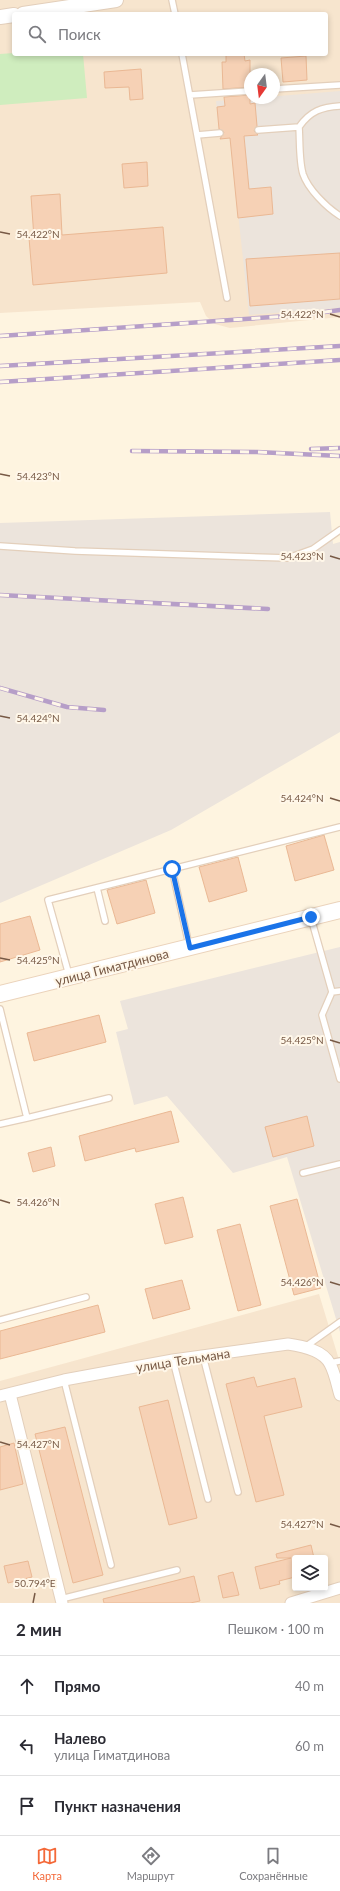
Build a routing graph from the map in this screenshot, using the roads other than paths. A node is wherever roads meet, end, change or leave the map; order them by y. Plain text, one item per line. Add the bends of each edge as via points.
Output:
1 (116, 0) edge
2 (172, 0) edge
3 (36, 12) edge
4 (175, 12) edge
5 (12, 15) edge
6 (0, 17) edge
7 (182, 56) edge
8 (340, 85) edge
9 (280, 89) edge
10 (244, 91) edge
11 (190, 95) junction
12 (340, 106) edge
13 (299, 127) junction
14 (258, 130) dead end
15 (220, 133) dead end
16 (197, 135) junction
17 (340, 216) edge
18 (227, 298) dead end
19 (340, 530) edge
20 (0, 546) edge
21 (340, 827) edge
22 (172, 869) junction
23 (97, 888) junction
24 (340, 910) edge
25 (311, 917) junction
26 (105, 921) dead end
27 (190, 948) junction
28 (70, 977) junction
29 (340, 991) edge
30 (332, 992) junction
31 (0, 994) edge
32 (0, 1009) edge
33 (340, 1079) edge
34 (109, 1098) dead end
35 (27, 1118) junction
36 (0, 1124) edge
37 (340, 1164) edge
38 (303, 1174) dead end
39 (86, 1297) dead end
40 (0, 1320) edge
41 (340, 1322) edge
42 (306, 1347) junction
43 (204, 1356) junction
44 (173, 1360) junction
45 (335, 1362) edge
46 (64, 1380) junction
47 (5, 1395) edge
48 (340, 1395) edge
49 (238, 1492) dead end
50 (208, 1499) dead end
51 (111, 1565) dead end
52 (177, 1570) dead end
53 (340, 1588) edge
54 (62, 1601) edge
55 (291, 1603) edge

1 - 3 street
2 - 4 lane
5 - 6 street
7 - 11 lane
8 - 9 lane
10 - 11 lane
11 - 16 lane
12 - 13 lane via 324,107 313,112
13 - 14 lane
13 - 17 lane via 303,174 317,196
15 - 16 lane
16 - 18 lane
19 - 20 lane via 313,549 288,558
21 - 22 lane
22 - 23 lane
22 - 27 lane
23 - 26 lane
23 - 28 lane via 48,900
24 - 25 main road, улица Гиматдинова
25 - 27 main road, улица Гиматдинова
25 - 30 lane
27 - 28 main road, улица Гиматдинова
28 - 31 main road, улица Гиматдинова
29 - 30 lane
30 - 33 lane via 322,1015
32 - 35 lane
34 - 35 lane
35 - 36 lane
37 - 38 lane
39 - 40 lane
41 - 42 lane
42 - 43 street, улица Тельмана via 288,1344
42 - 45 street, улица Тельмана
43 - 44 street, улица Тельмана
43 - 49 lane
44 - 46 street, улица Тельмана
44 - 50 lane
45 - 48 street, улица Тельмана
46 - 47 street, улица Тельмана
46 - 51 lane
47 - 54 street
52 - 54 lane
53 - 55 street

